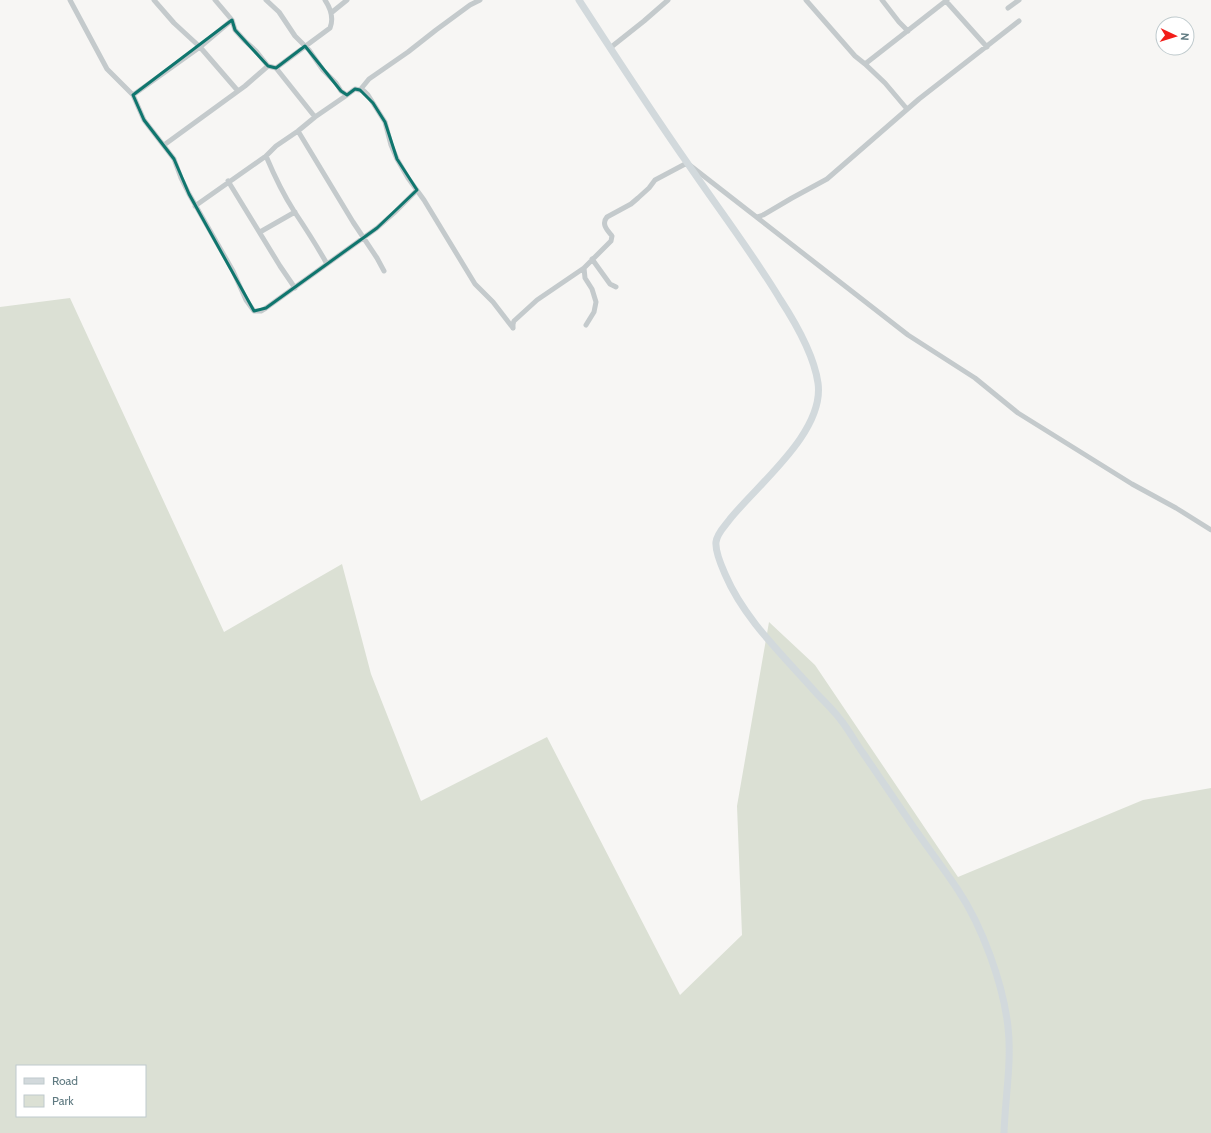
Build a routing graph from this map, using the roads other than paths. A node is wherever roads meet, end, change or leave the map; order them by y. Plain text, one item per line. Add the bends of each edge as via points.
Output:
1 (70, 0) edge
2 (154, 0) edge
3 (215, 0) edge
4 (266, 0) edge
5 (325, 0) edge
6 (347, 0) edge
7 (480, 0) edge
8 (579, 0) edge
9 (668, 0) edge
10 (806, 0) edge
11 (882, 0) edge
12 (946, 0) edge
13 (1019, 0) edge
14 (1008, 8) dead end
15 (331, 13) junction
16 (232, 20) junction
17 (1019, 21) dead end
18 (908, 30) junction
19 (304, 46) junction
20 (200, 47) junction
21 (987, 47) junction
22 (610, 48) junction
23 (865, 64) junction
24 (268, 66) junction
25 (276, 68) junction
26 (360, 90) junction
27 (238, 91) junction
28 (133, 95) junction
29 (347, 95) junction
30 (907, 109) junction
31 (314, 117) junction
32 (298, 131) junction
33 (164, 145) junction
34 (266, 156) junction
35 (687, 163) junction
36 (228, 182) junction
37 (417, 190) junction
38 (195, 206) junction
39 (295, 212) junction
40 (757, 217) junction
41 (260, 232) junction
42 (363, 238) junction
43 (592, 260) junction
44 (327, 264) junction
45 (584, 268) junction
46 (384, 271) dead end
47 (616, 287) dead end
48 (295, 288) junction
49 (586, 325) dead end
50 (1211, 530) edge
51 (1004, 1133) edge

1 - 28 street via 107,69
2 - 20 street
3 - 16 street
4 - 19 street
5 - 15 street
6 - 15 street
7 - 26 street via 368,79
8 - 22 main road
9 - 22 street
10 - 23 street
11 - 18 street
12 - 18 street
12 - 21 street
13 - 14 street
15 - 19 street via 330,28
16 - 20 street
16 - 24 street via 235,30
17 - 21 street
18 - 23 street
19 - 25 street
19 - 29 street
20 - 27 street
20 - 28 street
21 - 30 street
22 - 35 main road
23 - 30 street
24 - 25 street
24 - 27 street
25 - 31 street
26 - 29 street via 355,89
26 - 37 street via 368,95 381,114 397,159
27 - 33 street
28 - 33 street via 144,120
29 - 31 street
30 - 40 street via 827,179
31 - 32 street
32 - 34 street
32 - 42 street
33 - 38 street via 174,159
34 - 36 street
34 - 39 street
35 - 40 street
35 - 43 street via 655,180 638,198 610,214 604,225 612,240
35 - 51 main road via 767,277 792,319 805,343 818,385 813,418 793,449 720,532 716,544 724,573 737,599 760,630 840,719 967,905 994,966 1006,1011 1009,1053
36 - 38 street
36 - 41 street
37 - 42 street via 389,218
37 - 45 street via 475,284 513,328 514,321 537,300
38 - 48 street via 254,311 261,311
39 - 41 street
39 - 44 street
40 - 50 street via 908,335 975,378 1018,413
41 - 48 street
42 - 44 street
42 - 46 street
43 - 45 street
43 - 47 street via 610,284
44 - 48 street
45 - 49 street via 596,302 594,312

